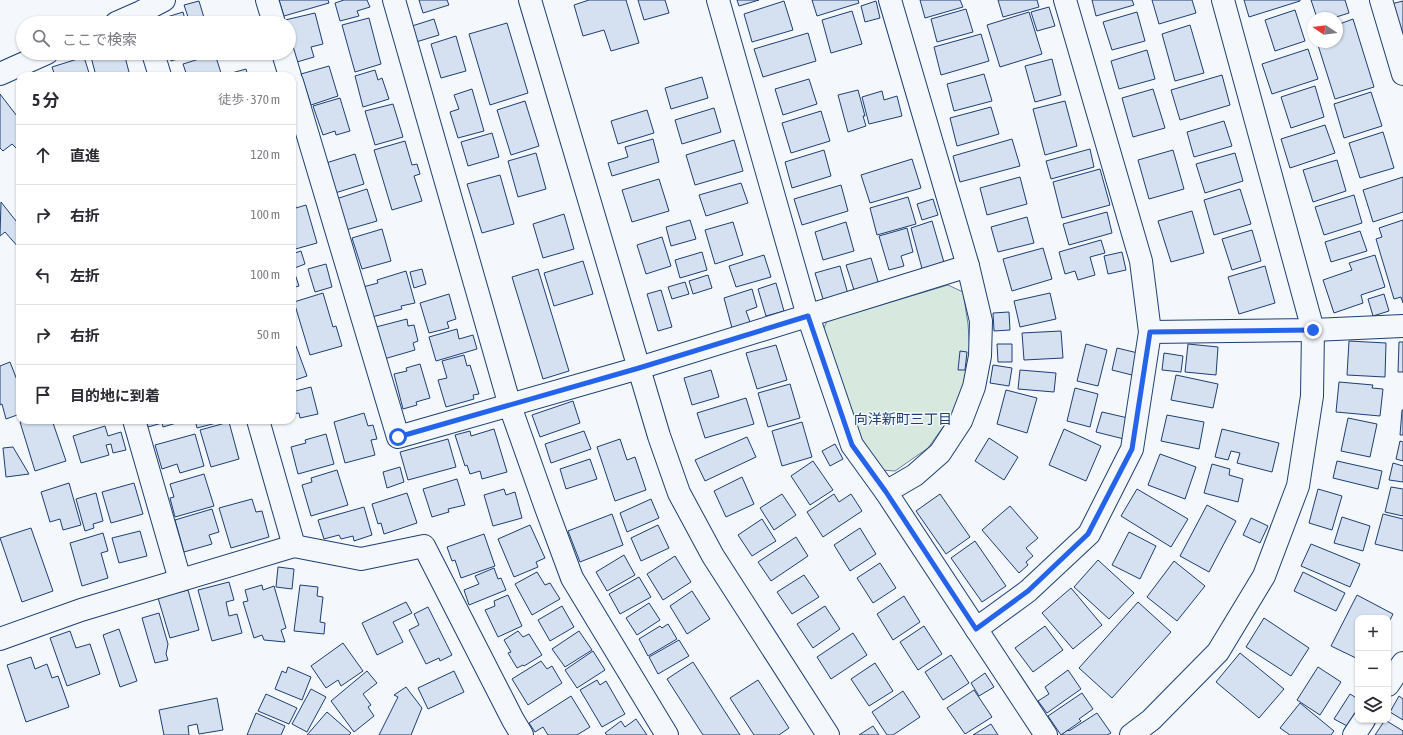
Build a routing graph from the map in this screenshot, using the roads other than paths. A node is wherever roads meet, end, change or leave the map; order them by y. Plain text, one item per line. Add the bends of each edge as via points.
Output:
1 (164, 0) edge
2 (267, 0) edge
3 (394, 0) edge
4 (530, 0) edge
5 (718, 0) edge
6 (890, 0) edge
7 (1065, 0) edge
8 (1223, 0) edge
9 (1381, 0) edge
10 (144, 16) edge
11 (272, 16) edge
12 (155, 60) edge
13 (285, 60) edge
14 (38, 63) edge
15 (159, 72) edge
16 (289, 72) edge
17 (0, 74) edge
18 (1403, 74) edge
19 (296, 95) edge
20 (968, 266) junction
21 (808, 316) junction
22 (1403, 326) edge
23 (1313, 330) junction
24 (1150, 332) junction
25 (639, 368) junction
26 (510, 406) junction
27 (135, 424) edge
28 (259, 424) edge
29 (886, 492) junction
30 (294, 546) junction
31 (180, 580) junction
32 (976, 629) junction
33 (0, 639) edge
34 (1403, 663) edge
35 (1391, 681) edge
36 (1362, 723) edge
37 (522, 735) edge
38 (667, 735) edge
39 (828, 735) edge
40 (1046, 735) edge
41 (1131, 735) edge
42 (1354, 735) edge

1 - 10 street
2 - 11 street
3 - 26 street
4 - 25 street
5 - 21 street
6 - 20 street
7 - 24 street via 1141,261
8 - 23 street
9 - 18 street
12 - 15 street
13 - 16 street
14 - 17 street
19 - 26 street via 398,437
20 - 21 street
20 - 29 street via 981,321 980,356 974,387 961,421 940,453 915,475
21 - 25 street
21 - 29 street via 852,445
22 - 23 street
23 - 24 street
23 - 41 street via 1312,396 1298,486 1264,576 1218,652 1151,720
24 - 32 street via 1132,449 1088,534 1028,591
25 - 26 street
25 - 39 street via 679,493 712,556
26 - 38 street via 572,578
27 - 31 street
28 - 30 street
29 - 32 street
30 - 31 street
30 - 37 street via 361,559 424,546
31 - 33 street via 81,610
32 - 40 street
34 - 35 street
36 - 42 street

